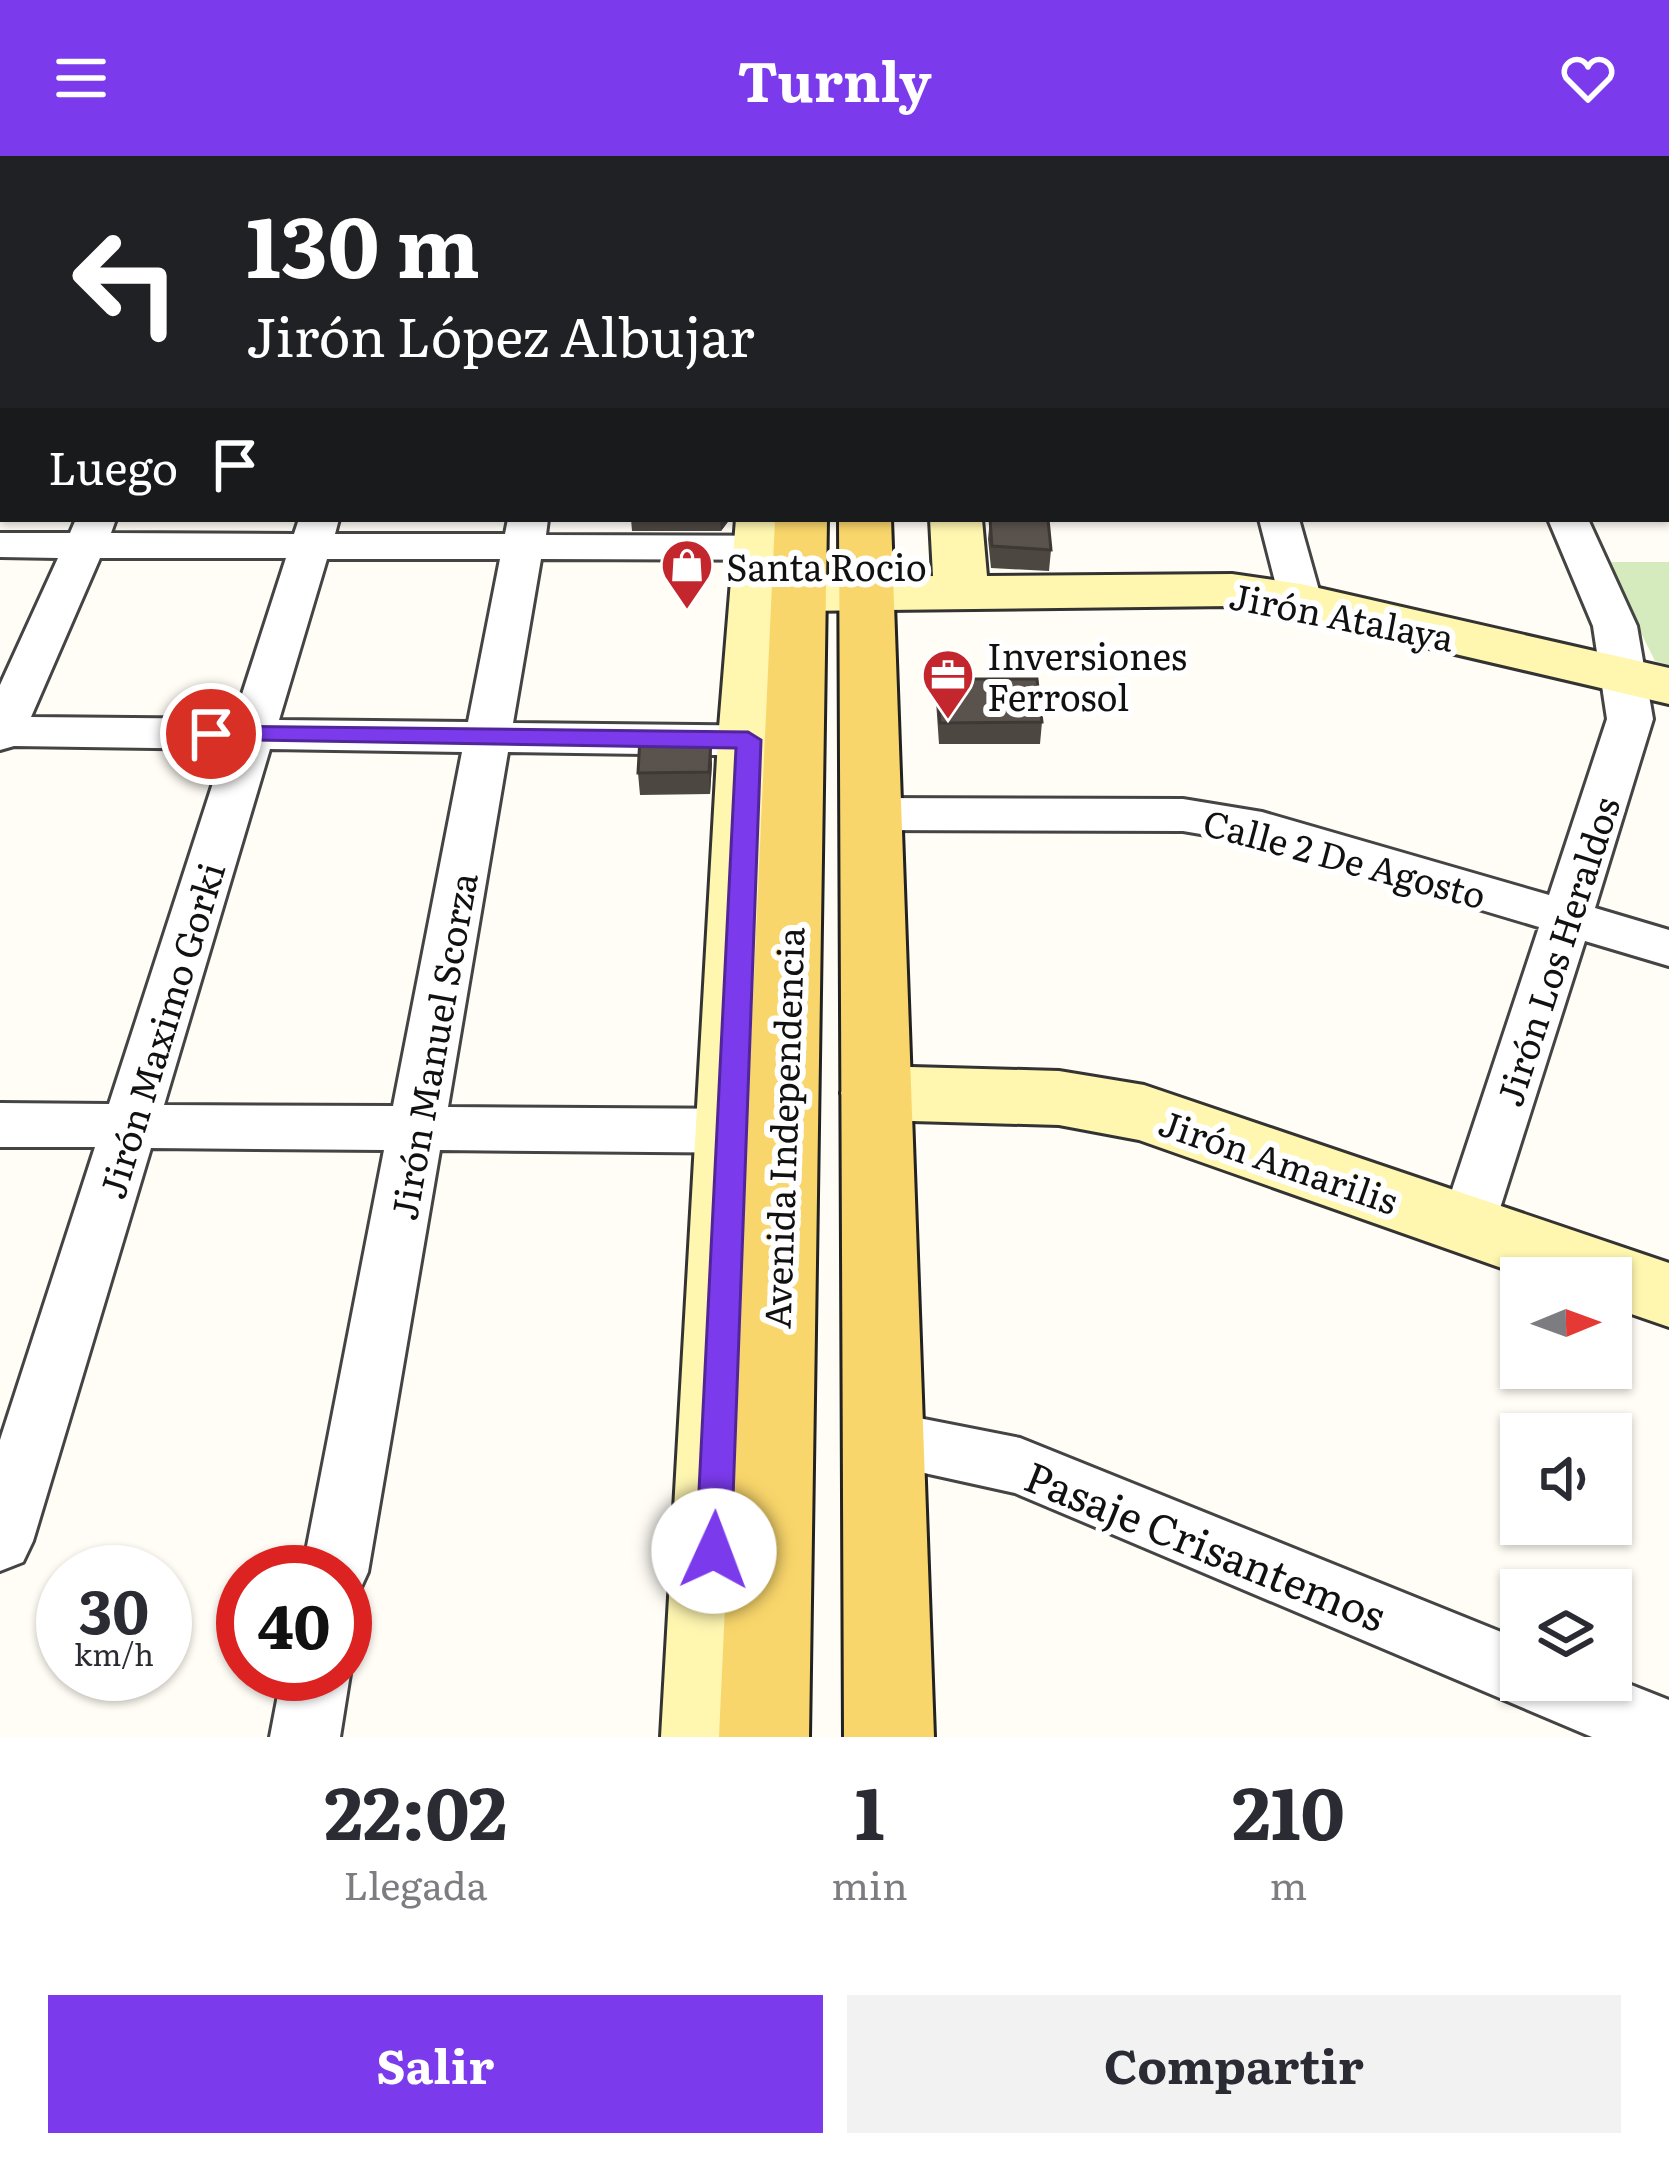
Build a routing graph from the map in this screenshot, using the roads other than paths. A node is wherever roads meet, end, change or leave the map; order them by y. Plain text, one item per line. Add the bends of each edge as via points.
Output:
1 (859, 522) edge
2 (956, 522) edge
3 (1280, 522) edge
4 (1569, 522) edge
5 (91, 532) edge
6 (315, 533) edge
7 (526, 533) edge
8 (0, 545) edge
9 (798, 554) edge
10 (961, 590) junction
11 (1301, 601) junction
12 (1646, 680) edge
13 (1, 732) edge
14 (252, 734) junction
15 (489, 737) junction
16 (771, 741) junction
17 (871, 814) junction
18 (1567, 918) junction
19 (1669, 948) edge
20 (876, 1093) junction
21 (0, 1124) edge
22 (130, 1126) junction
23 (416, 1129) junction
24 (757, 1131) junction
25 (1469, 1226) junction
26 (1669, 1295) edge
27 (883, 1439) junction
28 (0, 1541) edge
29 (340, 1545) edge
30 (1500, 1664) edge
31 (311, 1701) edge
32 (1587, 1701) edge
33 (1669, 1735) edge
34 (305, 1737) edge
35 (706, 1737) edge
36 (764, 1737) edge
37 (889, 1737) edge

1 - 9 main road, Avenida Independencia
2 - 10 street
3 - 11 street
4 - 12 street, Jirón Los Heraldos
5 - 6 street
5 - 8 street
5 - 13 street
6 - 7 street
6 - 14 street, Jirón Maximo Gorki
7 - 9 street
7 - 15 street, Jirón Manuel Scorza
9 - 10 street, Jirón Atalaya
9 - 16 main road, Avenida Independencia
9 - 17 main road, Avenida Independencia
10 - 11 street, Jirón Atalaya via 1232,590
11 - 12 street, Jirón Atalaya
12 - 18 street, Jirón Los Heraldos
13 - 14 street
14 - 15 street
14 - 22 street, Jirón Maximo Gorki
15 - 16 street
15 - 23 street, Jirón Manuel Scorza
16 - 24 main road, Avenida Independencia
17 - 18 street, Calle 2 De Agosto via 1183,815 1262,828
17 - 20 main road, Avenida Independencia
18 - 19 street, Calle 2 De Agosto
18 - 25 street, Jirón Los Heraldos
20 - 25 street, Jirón Amarilis via 1059,1098 1144,1113
20 - 27 main road, Avenida Independencia
21 - 22 street
22 - 23 street
22 - 28 street, Jirón Maximo Gorki
23 - 24 street
23 - 29 street, Jirón Manuel Scorza
24 - 35 street, Avenida Independencia
24 - 36 main road, Avenida Independencia
25 - 26 street, Jirón Amarilis
27 - 30 street, Pasaje Crisantemos via 1021,1466
27 - 37 main road, Avenida Independencia
31 - 34 street
32 - 33 street

